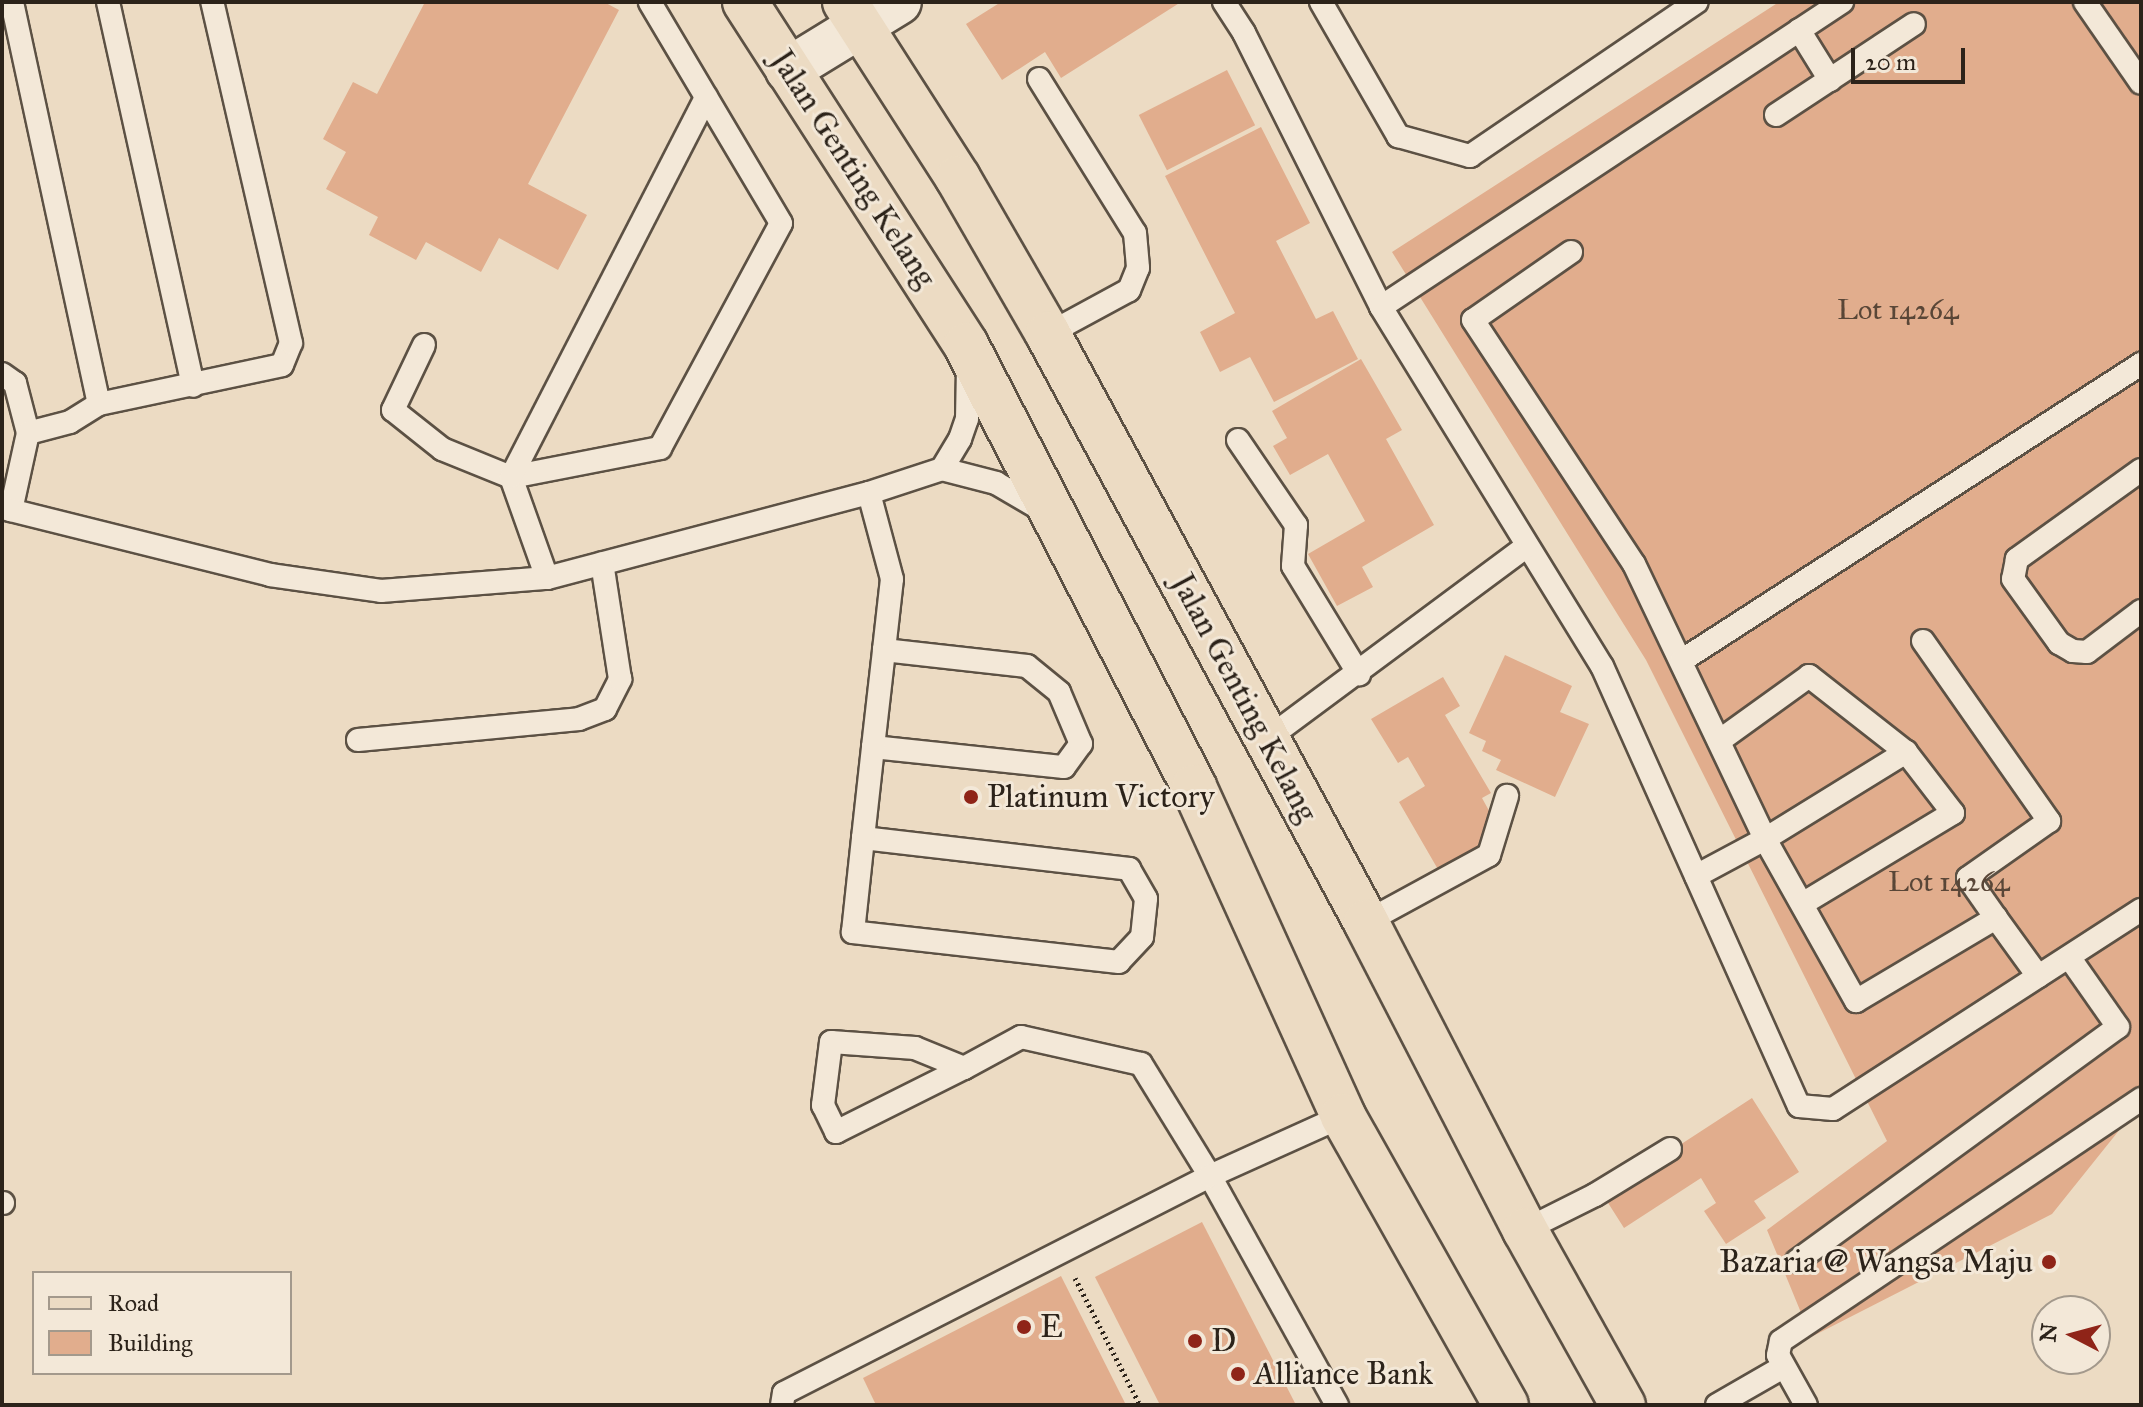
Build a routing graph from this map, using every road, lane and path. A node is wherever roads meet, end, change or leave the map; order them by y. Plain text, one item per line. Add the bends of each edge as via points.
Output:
1 (12, 2) edge
2 (108, 2) edge
3 (212, 2) edge
4 (650, 2) edge
5 (745, 2) edge
6 (899, 2) edge
7 (1224, 2) edge
8 (1321, 2) edge
9 (1697, 2) edge
10 (1842, 2) edge
11 (2085, 2) edge
12 (852, 14) edge
13 (1914, 24) dead end
14 (1799, 30) junction
15 (788, 70) junction
16 (1039, 79) dead end
17 (1830, 80) junction
18 (2141, 83) edge
19 (706, 97) junction
20 (1776, 115) dead end
21 (1571, 252) dead end
22 (1381, 307) junction
23 (1048, 334) junction
24 (424, 345) dead end
25 (966, 345) junction
26 (2141, 364) edge
27 (2, 374) edge
28 (193, 386) junction
29 (99, 404) junction
30 (28, 433) junction
31 (1238, 440) dead end
32 (942, 469) junction
33 (2141, 470) edge
34 (511, 477) junction
35 (869, 493) junction
36 (6, 509) edge
37 (1060, 523) junction
38 (1527, 546) junction
39 (602, 563) junction
40 (547, 578) junction
41 (2141, 611) edge
42 (1923, 641) dead end
43 (884, 650) junction
44 (1681, 661) junction
45 (1359, 674) junction
46 (1267, 739) junction
47 (358, 740) dead end
48 (1719, 741) junction
49 (873, 747) junction
50 (1906, 752) junction
51 (1507, 796) dead end
52 (863, 838) junction
53 (1765, 839) junction
54 (1696, 876) junction
55 (1802, 904) junction
56 (2141, 910) edge
57 (1996, 918) junction
58 (1366, 922) junction
59 (2069, 957) junction
60 (2038, 976) junction
61 (964, 1068) junction
62 (2141, 1099) edge
63 (1343, 1116) junction
64 (1670, 1149) dead end
65 (1210, 1176) junction
66 (1525, 1230) junction
67 (1061, 1251) junction
68 (1797, 1261) dead end
69 (1783, 1367) junction
70 (782, 1405) edge
71 (1140, 1405) edge
72 (1337, 1405) edge
73 (1506, 1405) edge
74 (1623, 1405) edge
75 (1717, 1405) edge
76 (1806, 1405) edge

1 - 29 lane
2 - 28 lane
3 - 28 lane via 291,343 282,365
4 - 19 lane
5 - 15 main road, Jalan Genting Kelang
6 - 12 street
7 - 22 lane
8 - 9 lane via 1398,136 1470,156
10 - 14 lane
11 - 18 lane
12 - 15 street
12 - 23 main road, Jalan Genting Kelang via 958,178
13 - 17 lane
14 - 17 lane
14 - 22 lane
15 - 25 main road, Jalan Genting Kelang
16 - 23 lane via 1135,233 1138,268 1129,290
17 - 20 lane
19 - 34 lane
19 - 34 lane via 781,223 660,448
21 - 44 lane via 1473,320 1634,564
22 - 38 lane
23 - 46 main road, Jalan Genting Kelang
24 - 34 lane via 393,410 442,449
25 - 32 lane via 967,419
25 - 37 main road, Jalan Genting Kelang
26 - 44 lane
27 - 30 lane via 15,383
28 - 29 lane
29 - 30 lane via 70,422
30 - 36 lane
31 - 45 lane via 1296,525 1293,566
32 - 35 lane
32 - 37 lane via 996,483
33 - 41 lane via 2017,559 2013,579 2059,643 2073,651 2087,652
34 - 40 lane
35 - 39 lane
35 - 43 lane via 892,579
36 - 40 lane via 270,575 381,591
37 - 63 main road, Jalan Genting Kelang via 1194,787
38 - 45 lane
38 - 54 lane via 1602,666
39 - 40 lane
39 - 47 lane via 620,679 605,709 579,719
42 - 57 lane via 2049,821 1968,878
43 - 49 lane
43 - 49 lane via 1027,666 1059,692 1081,744 1064,767
44 - 48 lane
45 - 46 lane
46 - 58 main road, Jalan Genting Kelang
48 - 50 lane via 1809,676
48 - 53 lane
49 - 52 lane
50 - 53 lane
50 - 55 lane via 1953,813
51 - 58 lane via 1489,855
52 - 52 lane via 853,932 1119,962 1142,937 1146,899 1129,869
53 - 54 lane
53 - 55 lane
54 - 60 lane via 1799,1106 1833,1109
55 - 57 lane via 1856,1001
56 - 59 lane
57 - 60 lane
58 - 66 main road, Jalan Genting Kelang
59 - 60 lane
59 - 68 lane via 2118,1027
61 - 61 lane via 836,1132 823,1105 831,1042 915,1048
61 - 65 lane via 1021,1037 1141,1064
62 - 69 lane via 1781,1341 1778,1355
63 - 65 lane
63 - 73 main road, Jalan Genting Kelang
64 - 66 lane
65 - 67 lane
65 - 72 lane
66 - 74 main road, Jalan Genting Kelang
67 - 70 lane via 784,1393
67 - 71 path
69 - 75 lane
69 - 76 lane

